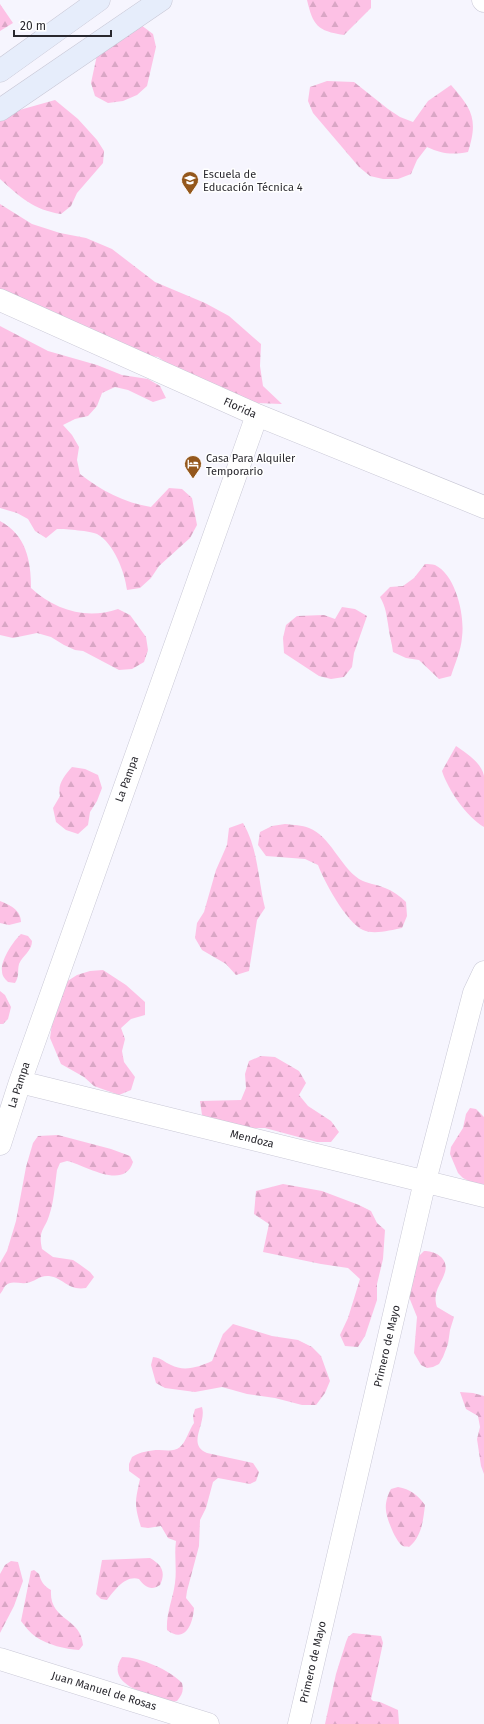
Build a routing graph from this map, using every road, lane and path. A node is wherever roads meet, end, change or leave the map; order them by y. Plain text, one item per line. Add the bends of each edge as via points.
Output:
1 (99, 0) edge
2 (161, 0) edge
3 (0, 71) edge
4 (0, 110) edge
5 (0, 300) edge
6 (257, 415) junction
7 (484, 507) edge
8 (484, 972) edge
9 (20, 1082) junction
10 (0, 1144) edge
11 (425, 1181) junction
12 (484, 1196) edge
13 (0, 1659) edge
14 (208, 1724) edge
15 (299, 1724) edge

1 - 3 main road
2 - 4 main road
5 - 6 street, Florida
6 - 7 street, Florida
6 - 9 street, La Pampa
8 - 11 street, Primero de Mayo via 474,993
9 - 10 street, La Pampa
9 - 11 street, Mendoza
11 - 12 street, Mendoza
11 - 15 street, Primero de Mayo
13 - 14 street, Juan Manuel de Rosas

